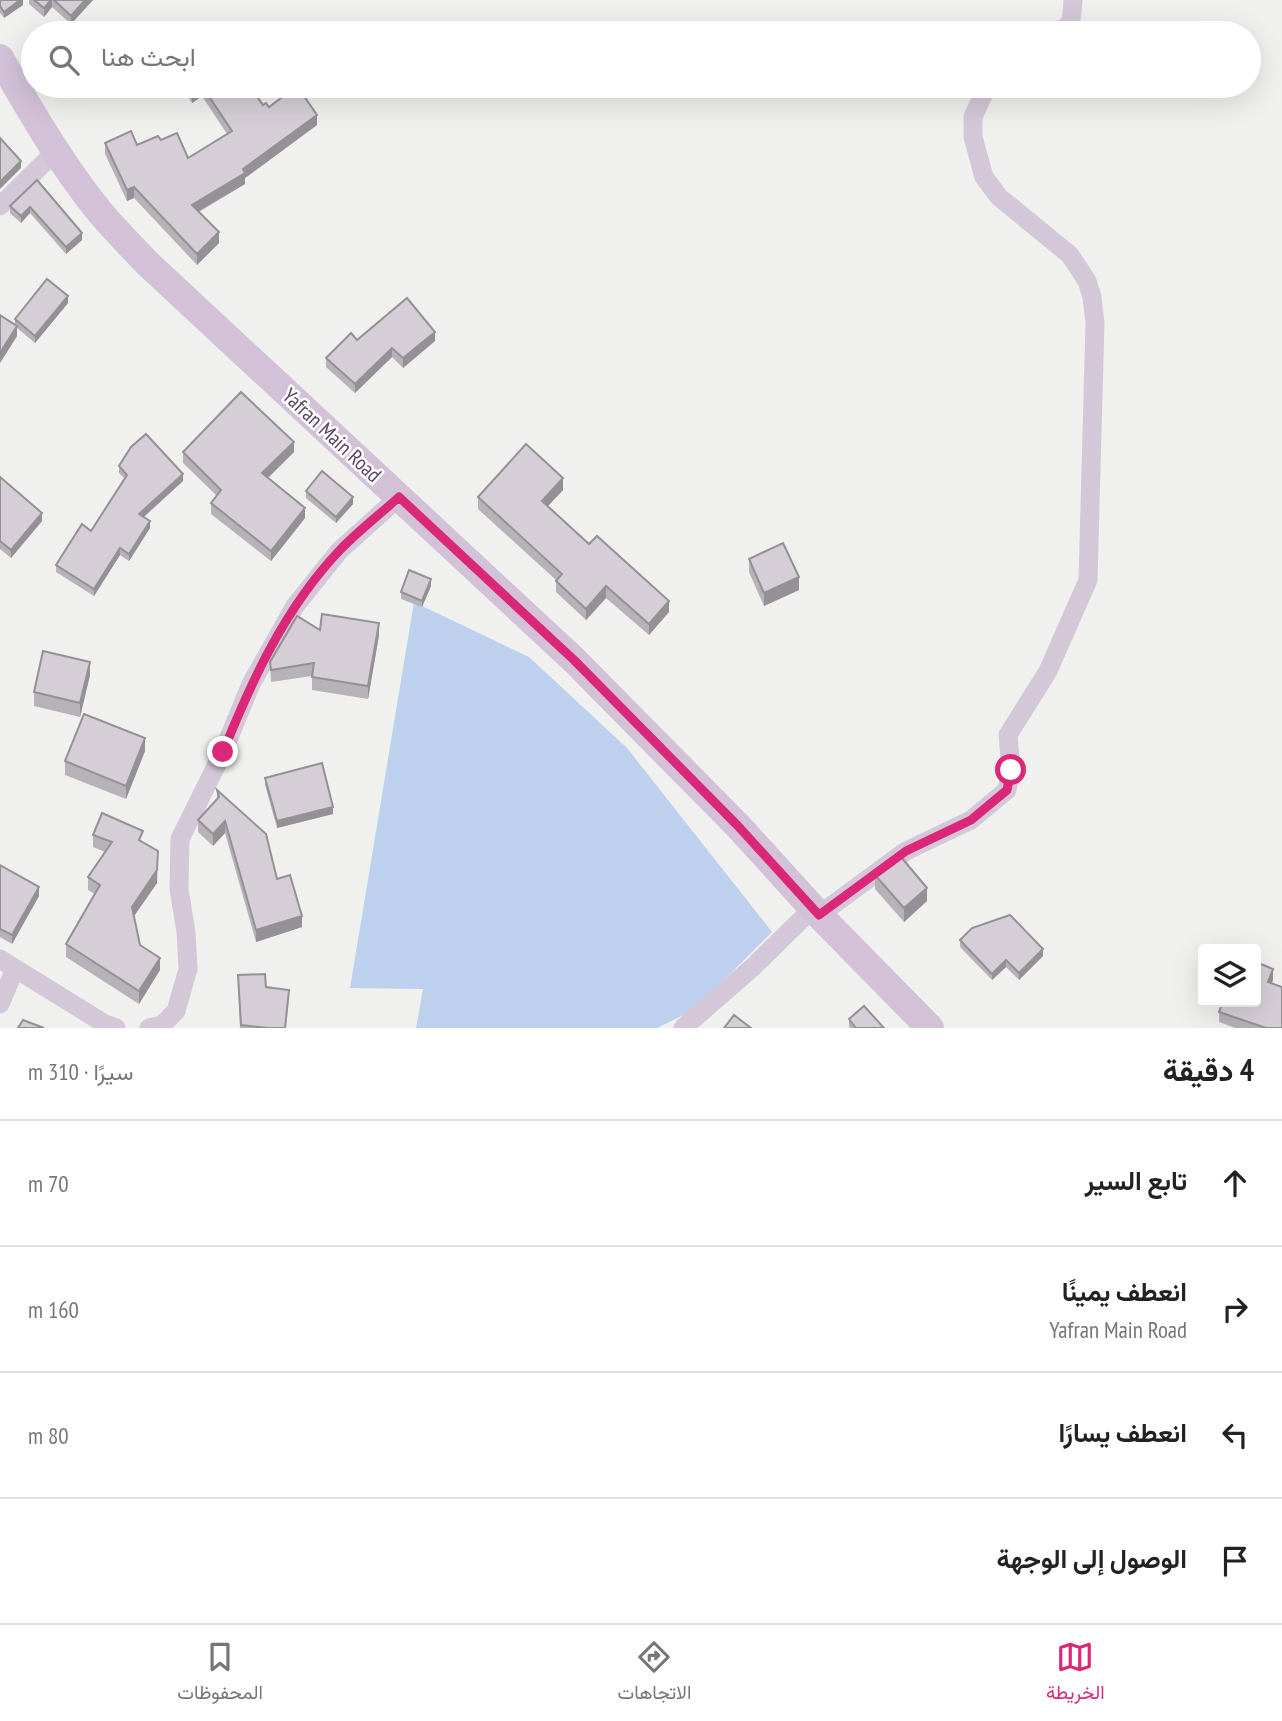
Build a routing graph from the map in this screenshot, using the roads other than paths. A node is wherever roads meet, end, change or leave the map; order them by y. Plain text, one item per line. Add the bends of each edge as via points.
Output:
1 (1073, 0) edge
2 (1071, 21) edge
3 (0, 58) edge
4 (21, 94) edge
5 (23, 98) edge
6 (981, 98) edge
7 (56, 151) junction
8 (0, 206) edge
9 (399, 497) junction
10 (816, 911) junction
11 (7, 964) edge
12 (0, 1004) edge
13 (116, 1028) edge
14 (149, 1028) edge
15 (683, 1028) edge
16 (930, 1028) edge

1 - 2 street
3 - 4 main road, Yafran Main Road
5 - 7 main road, Yafran Main Road
6 - 10 street via 972,117 984,177 999,197 1070,255 1092,297 1088,580 1048,671 1008,735 1011,770 1007,790 971,820 906,851
7 - 8 street
7 - 9 main road, Yafran Main Road via 99,211 147,263
9 - 10 main road, Yafran Main Road via 574,660
9 - 14 street via 339,551 295,606 251,684 180,839 179,889 188,969 176,1011 162,1025
10 - 15 street
10 - 16 main road, Yafran Main Road
11 - 12 street
11 - 13 street

